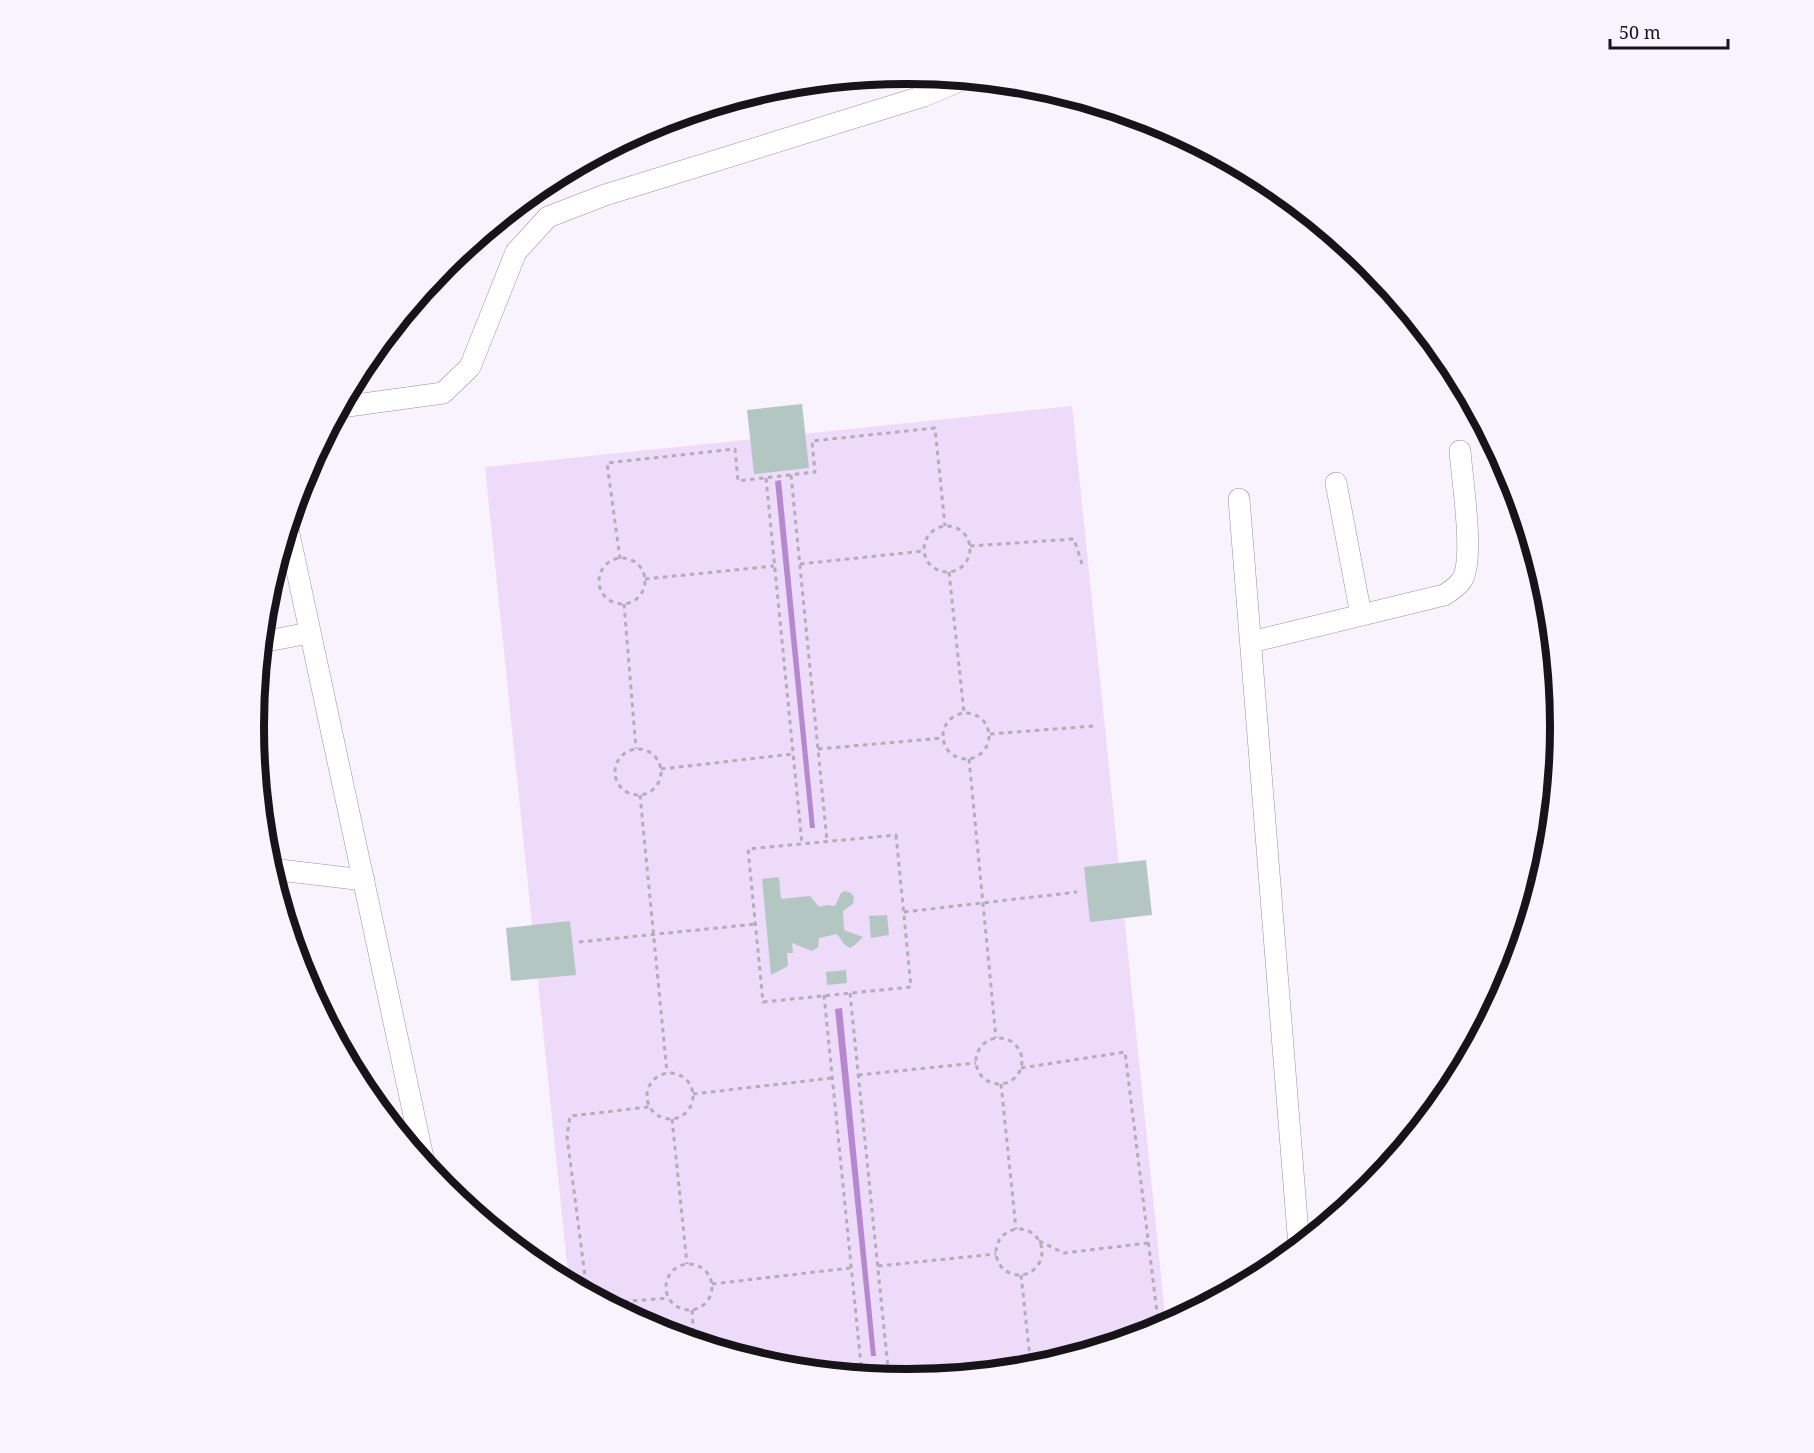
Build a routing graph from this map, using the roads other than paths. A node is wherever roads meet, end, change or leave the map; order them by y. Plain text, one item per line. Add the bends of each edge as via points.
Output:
1 (950, 85) edge
2 (351, 406) edge
3 (1460, 451) dead end
4 (1336, 483) dead end
5 (1239, 499) dead end
6 (291, 544) edge
7 (1361, 615) junction
8 (309, 633) junction
9 (270, 640) edge
10 (1251, 642) junction
11 (281, 870) edge
12 (364, 880) junction
13 (421, 1146) edge
14 (1298, 1236) edge

1 - 2 street via 605,195 548,217 516,252 470,367 443,393
3 - 7 street via 1469,552 1462,579 1444,595
4 - 7 street
5 - 10 street
6 - 8 street
7 - 10 street
8 - 9 street
8 - 12 street
10 - 14 street
11 - 12 street
12 - 13 street

